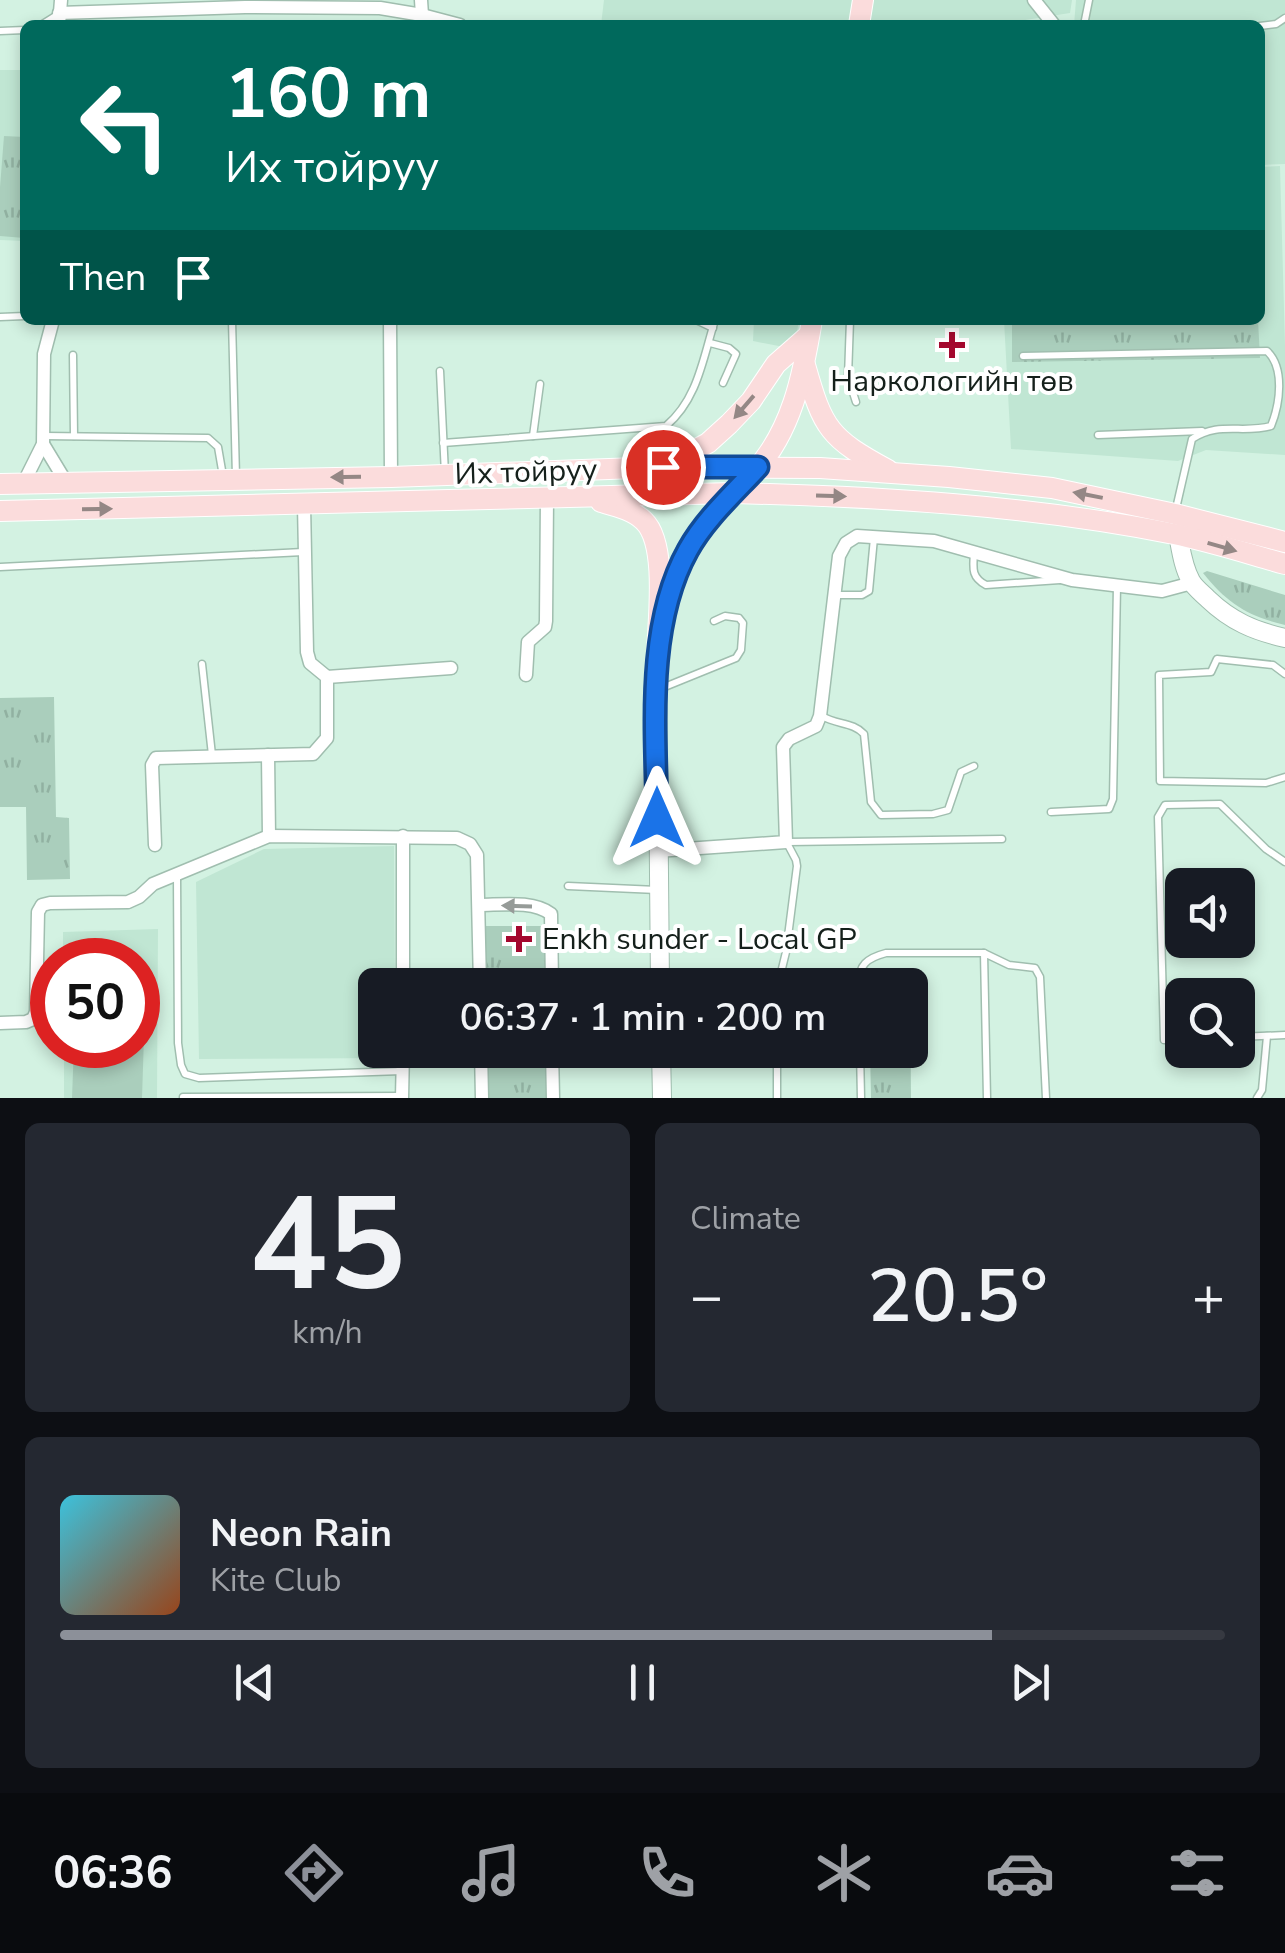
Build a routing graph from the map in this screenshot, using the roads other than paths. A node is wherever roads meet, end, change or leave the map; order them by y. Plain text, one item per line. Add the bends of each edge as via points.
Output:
1 (421, 0) edge
2 (1034, 0) edge
3 (245, 4) edge
4 (60, 13) edge
5 (422, 15) junction
6 (441, 20) edge
7 (1050, 20) edge
8 (52, 325) edge
9 (232, 325) edge
10 (390, 325) edge
11 (714, 325) edge
12 (850, 325) edge
13 (810, 328) edge
14 (710, 343) junction
15 (72, 355) dead end
16 (1022, 356) dead end
17 (805, 363) junction
18 (440, 370) dead end
19 (723, 383) dead end
20 (540, 384) dead end
21 (856, 402) dead end
22 (1204, 431) junction
23 (1098, 435) dead end
24 (74, 436) junction
25 (533, 436) junction
26 (43, 440) junction
27 (443, 443) junction
28 (663, 467) junction
29 (758, 467) junction
30 (893, 473) junction
31 (445, 475) junction
32 (391, 476) junction
33 (230, 478) junction
34 (66, 482) junction
35 (0, 484) edge
36 (24, 484) junction
37 (734, 493) junction
38 (585, 496) junction
39 (547, 497) junction
40 (304, 505) junction
41 (0, 511) edge
42 (1176, 524) junction
43 (874, 538) junction
44 (1285, 542) edge
45 (304, 552) junction
46 (974, 552) junction
47 (1285, 564) edge
48 (0, 567) edge
49 (1072, 580) junction
50 (1192, 584) junction
51 (1117, 585) junction
52 (835, 595) junction
53 (714, 621) dead end
54 (1285, 638) edge
55 (656, 653) junction
56 (202, 664) dead end
57 (451, 668) dead end
58 (1285, 674) edge
59 (526, 676) dead end
60 (327, 677) junction
61 (657, 690) junction
62 (820, 716) junction
63 (212, 756) junction
64 (268, 756) junction
65 (974, 766) dead end
66 (1285, 776) edge
67 (1051, 812) dead end
68 (269, 836) junction
69 (403, 836) junction
70 (1002, 839) dead end
71 (786, 842) junction
72 (156, 845) dead end
73 (657, 850) junction
74 (1285, 862) edge
75 (176, 874) junction
76 (568, 886) dead end
77 (658, 890) junction
78 (479, 905) junction
79 (984, 953) junction
80 (403, 968) edge
81 (480, 968) edge
82 (552, 968) edge
83 (660, 968) edge
84 (782, 968) edge
85 (860, 968) edge
86 (0, 1023) edge
87 (1285, 1035) edge
88 (1255, 1036) edge
89 (1267, 1036) junction
90 (1165, 1040) edge
91 (481, 1068) edge
92 (552, 1068) edge
93 (661, 1068) edge
94 (777, 1068) edge
95 (860, 1068) edge
96 (402, 1071) joint
97 (183, 1097) edge
98 (402, 1097) edge
99 (482, 1098) edge
100 (552, 1098) edge
101 (662, 1098) edge
102 (777, 1098) edge
103 (861, 1098) edge
104 (987, 1098) edge
105 (1046, 1098) edge
106 (1257, 1098) edge

1 - 5 street
2 - 7 street
3 - 4 street
3 - 5 street
5 - 6 street
8 - 26 street via 44,354
9 - 33 lane
10 - 32 street
11 - 14 lane
12 - 21 lane via 848,377
13 - 17 main road
13 -> 28 main road via 729,424
14 - 19 lane via 736,354
14 - 25 lane via 682,412 666,426
15 - 24 lane
16 - 22 lane via 1268,351 1276,358 1271,426
17 - 29 main road via 786,423
17 - 30 main road via 828,427
18 - 27 lane
20 - 25 lane
22 - 23 lane
22 - 42 lane via 1192,440
24 - 26 lane
24 - 33 lane via 208,438
25 - 27 lane
26 - 34 street
26 - 36 street
27 - 31 lane
28 - 29 main road, Их тойруу
28 - 31 main road, Их тойруу
29 - 30 main road, Их тойруу
29 - 37 main road
42 -> 30 main road, Их тойруу via 1052,488
31 - 32 main road, Их тойруу
32 -> 33 main road, Их тойруу
33 - 34 main road, Их тойруу
34 - 36 main road, Их тойруу
35 - 36 main road, Их тойруу
37 - 38 main road, Их тойруу
37 -> 42 main road, Их тойруу via 944,502
37 - 55 main road via 688,550
38 - 39 main road, Их тойруу
38 - 55 main road via 628,511 652,532
39 - 40 main road, Их тойруу
39 - 59 street via 546,622 528,642
41 -> 40 main road, Их тойруу
40 - 45 street
42 - 44 main road, Их тойруу
42 -> 47 main road, Их тойруу
42 - 50 main road
43 - 46 street via 934,541
43 - 52 street via 846,543
43 - 52 lane via 868,591
45 - 48 lane
45 - 60 street via 308,658
46 - 49 street
46 - 49 lane via 972,573 986,585
49 - 51 street
50 - 51 street via 1162,591
50 - 54 main road via 1229,618
51 - 67 lane via 1114,798 1110,809
52 - 62 street
53 - 61 lane via 725,616 743,622 736,658
55 - 61 main road
56 - 63 lane
57 - 60 street
58 - 66 lane via 1273,665 1217,659 1211,672 1159,676 1160,781 1266,782
60 - 64 street via 322,746 313,754
61 - 73 main road
62 - 65 lane via 864,734 871,802 881,814 948,810 961,772
62 - 71 street via 816,726 783,746
63 - 64 street
63 - 72 street via 156,758
64 - 68 street
68 - 69 street
68 - 75 street
69 - 78 street via 470,844 477,855
69 - 80 street
70 - 71 lane
71 - 73 street
71 - 84 lane via 796,866
73 - 77 main road
74 - 90 lane via 1220,804 1165,804 1158,818
75 - 86 street via 128,902 42,905 36,1012 26,1022
75 - 96 lane via 178,1043 185,1074
76 - 77 lane
77 - 83 main road
78 - 81 street
82 -> 78 street via 551,914 530,906
79 - 85 lane via 886,953
79 - 104 lane
79 - 105 lane via 1035,968 1040,977
87 - 89 lane
88 - 89 lane
89 - 106 lane
91 - 99 street
92 - 100 street
93 - 101 main road
94 - 102 lane
95 - 103 lane
96 - 98 street
97 - 98 lane

